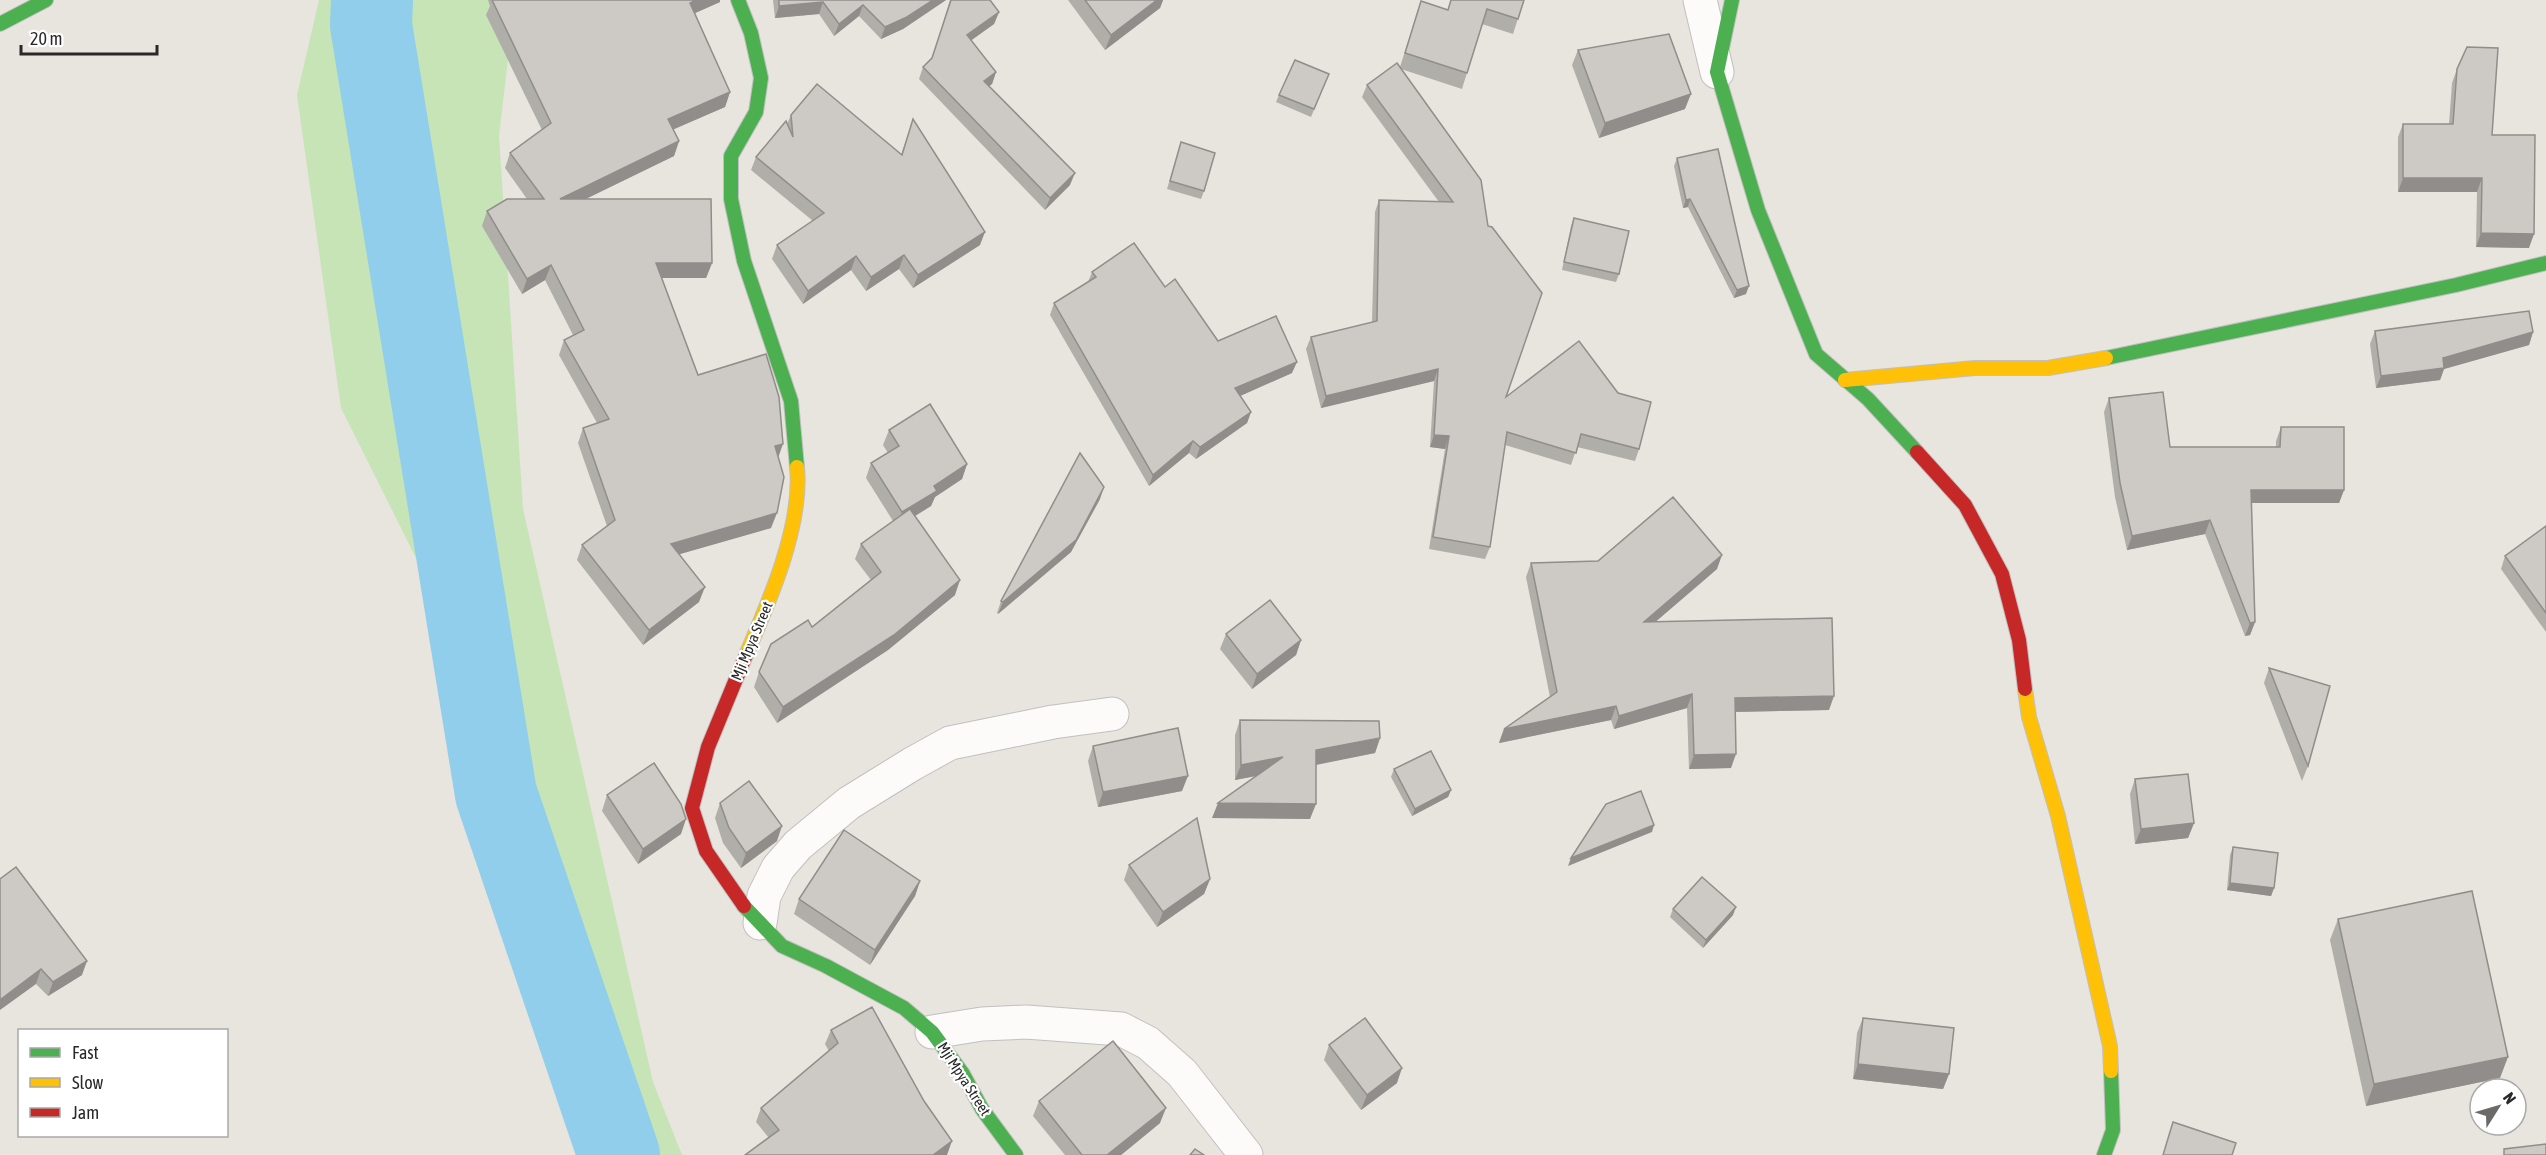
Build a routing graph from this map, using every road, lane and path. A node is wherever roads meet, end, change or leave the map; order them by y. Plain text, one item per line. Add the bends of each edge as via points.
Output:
1 (46, 0) edge
2 (738, 0) edge
3 (1700, 0) edge
4 (1732, 0) edge
5 (0, 24) edge
6 (1717, 72) junction
7 (2546, 263) edge
8 (1845, 380) junction
9 (1112, 714) dead end
10 (760, 923) junction
11 (932, 1032) junction
12 (1016, 1155) edge
13 (1246, 1155) edge
14 (2104, 1155) edge

1 - 5 street
2 - 10 street, Mji Mpya Street via 751,33 761,78 756,112 731,156 731,199 744,261 791,401 799,485 786,550 770,599 708,747 692,808 706,851 741,903
3 - 6 street
4 - 6 street
6 - 8 street via 1758,210 1816,354
7 - 8 street via 2138,353 2048,368 1975,368
8 - 14 street via 1868,399 1965,505 2002,574 2019,640 2029,717 2058,816 2110,1046 2113,1130
9 - 10 street via 950,742 912,764 849,803 798,845 778,868 764,896
10 - 11 street, Mji Mpya Street via 782,946 904,1008
11 - 12 street, Mji Mpya Street
11 - 13 street via 1026,1022 1121,1029 1148,1043 1182,1073

